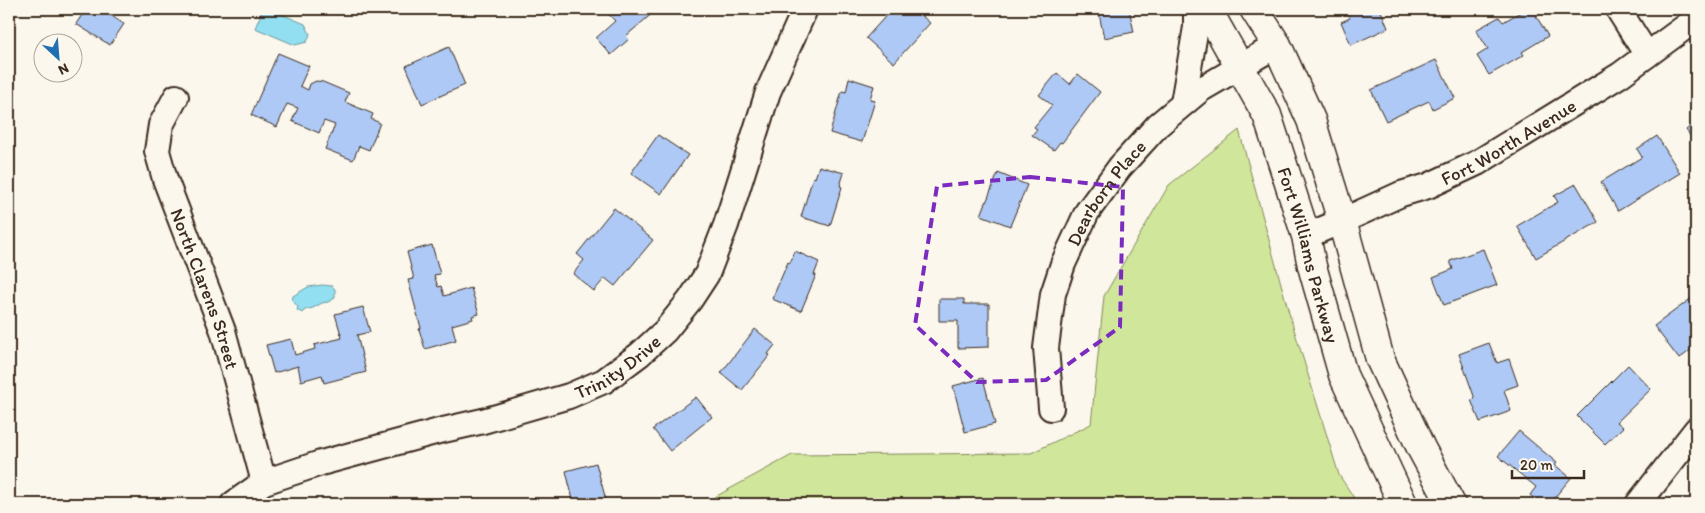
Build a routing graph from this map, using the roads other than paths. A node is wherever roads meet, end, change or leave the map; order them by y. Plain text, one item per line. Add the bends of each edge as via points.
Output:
1 (806, 9) edge
2 (1196, 9) edge
3 (1207, 9) edge
4 (1254, 9) edge
5 (1618, 9) edge
6 (1696, 19) edge
7 (1277, 45) junction
8 (1647, 55) junction
9 (1239, 67) junction
10 (176, 96) dead end
11 (1183, 103) junction
12 (1342, 221) junction
13 (1306, 236) junction
14 (1051, 408) dead end
15 (1696, 430) edge
16 (264, 482) junction
17 (233, 504) edge
18 (1403, 504) edge
19 (1451, 504) edge
20 (1638, 504) edge

1 - 16 street, Trinity Drive via 768,92 707,274 665,331 640,354 604,380 569,396 321,463
2 - 11 street
3 - 9 street, Fort Williams Parkway
4 - 7 street
5 - 8 street
6 - 8 street, Fort Worth Avenue
7 - 9 street, Dearborn Place
7 - 12 street via 1311,120
8 - 12 street, Fort Worth Avenue via 1477,163
9 - 11 street, Dearborn Place
9 - 13 street, Fort Williams Parkway via 1267,115
10 - 16 street, North Clarens Street via 161,125 157,151 223,331
11 - 14 street, Dearborn Place via 1120,167 1087,212 1063,264 1053,294 1046,348
12 - 13 street, Fort Worth Avenue
12 - 19 street via 1380,359
13 - 18 street, Fort Williams Parkway via 1343,375
15 - 20 street
16 - 17 street, Trinity Drive

